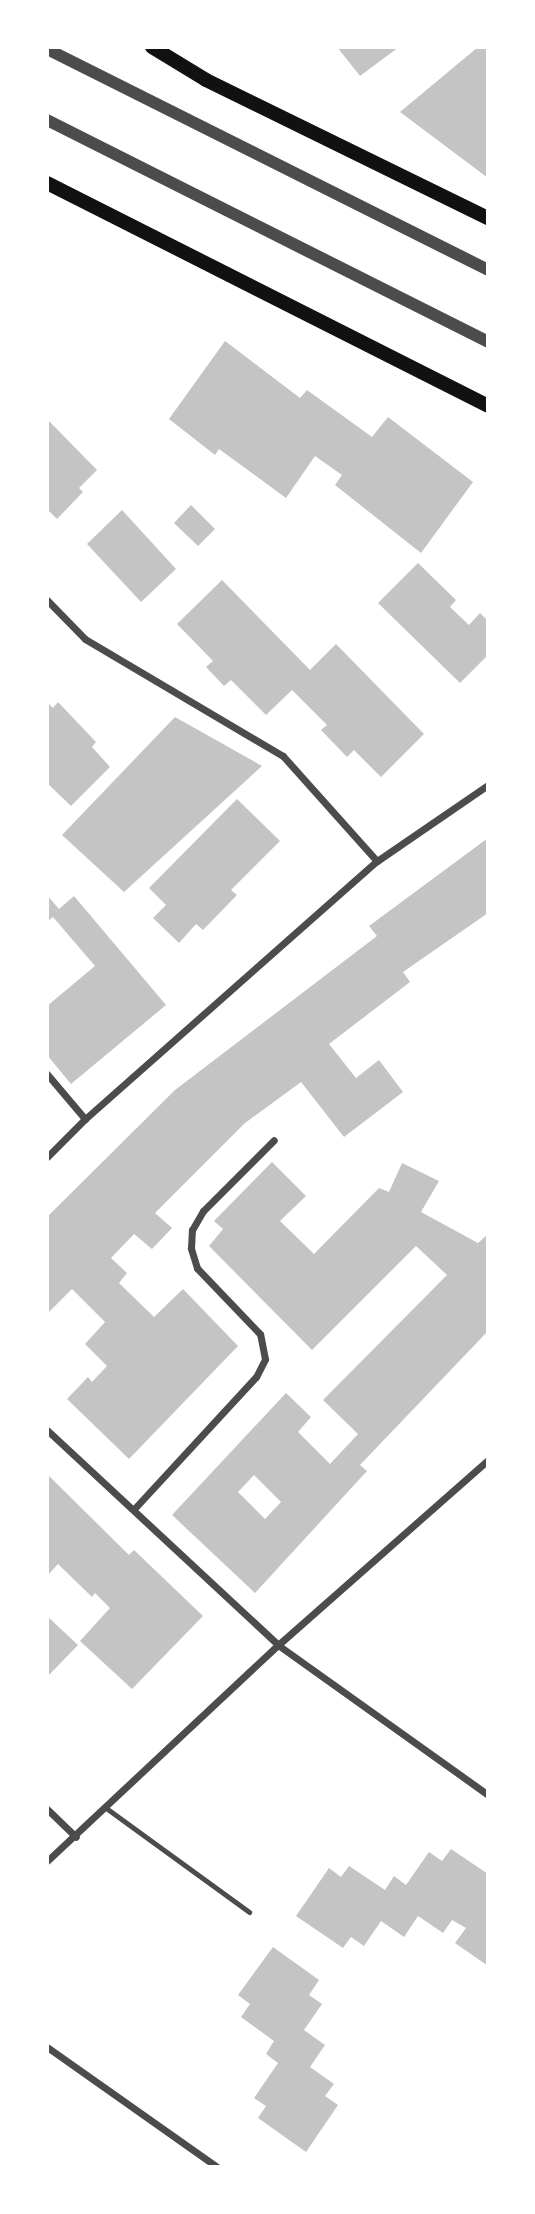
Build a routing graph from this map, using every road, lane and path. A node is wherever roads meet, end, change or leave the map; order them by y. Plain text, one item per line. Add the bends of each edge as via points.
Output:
1 (152, 47) edge
2 (47, 49) edge
3 (47, 120) edge
4 (47, 183) edge
5 (488, 218) edge
6 (488, 270) edge
7 (488, 342) edge
8 (488, 406) edge
9 (47, 600) edge
10 (488, 785) edge
11 (377, 861) junction
12 (47, 1074) edge
13 (85, 1119) junction
14 (274, 1140) dead end
15 (47, 1157) edge
16 (47, 1430) edge
17 (488, 1460) edge
18 (134, 1509) junction
19 (278, 1645) junction
20 (488, 1795) edge
21 (106, 1808) junction
22 (47, 1809) edge
23 (76, 1837) junction
24 (47, 1861) edge
25 (249, 1912) dead end
26 (47, 2047) edge
27 (217, 2167) edge

1 - 5 main road via 206,80
2 - 6 street
3 - 7 street
4 - 8 main road
9 - 11 street via 85,639 283,757
10 - 11 street
11 - 13 street
12 - 13 street
13 - 15 street
14 - 18 street via 203,1211 192,1230 191,1248 197,1268 260,1334 265,1359 256,1377
16 - 18 street
17 - 19 street
18 - 19 street
19 - 20 street
19 - 21 street
21 - 23 street
21 - 25 lane
22 - 23 street
23 - 24 street
26 - 27 street

